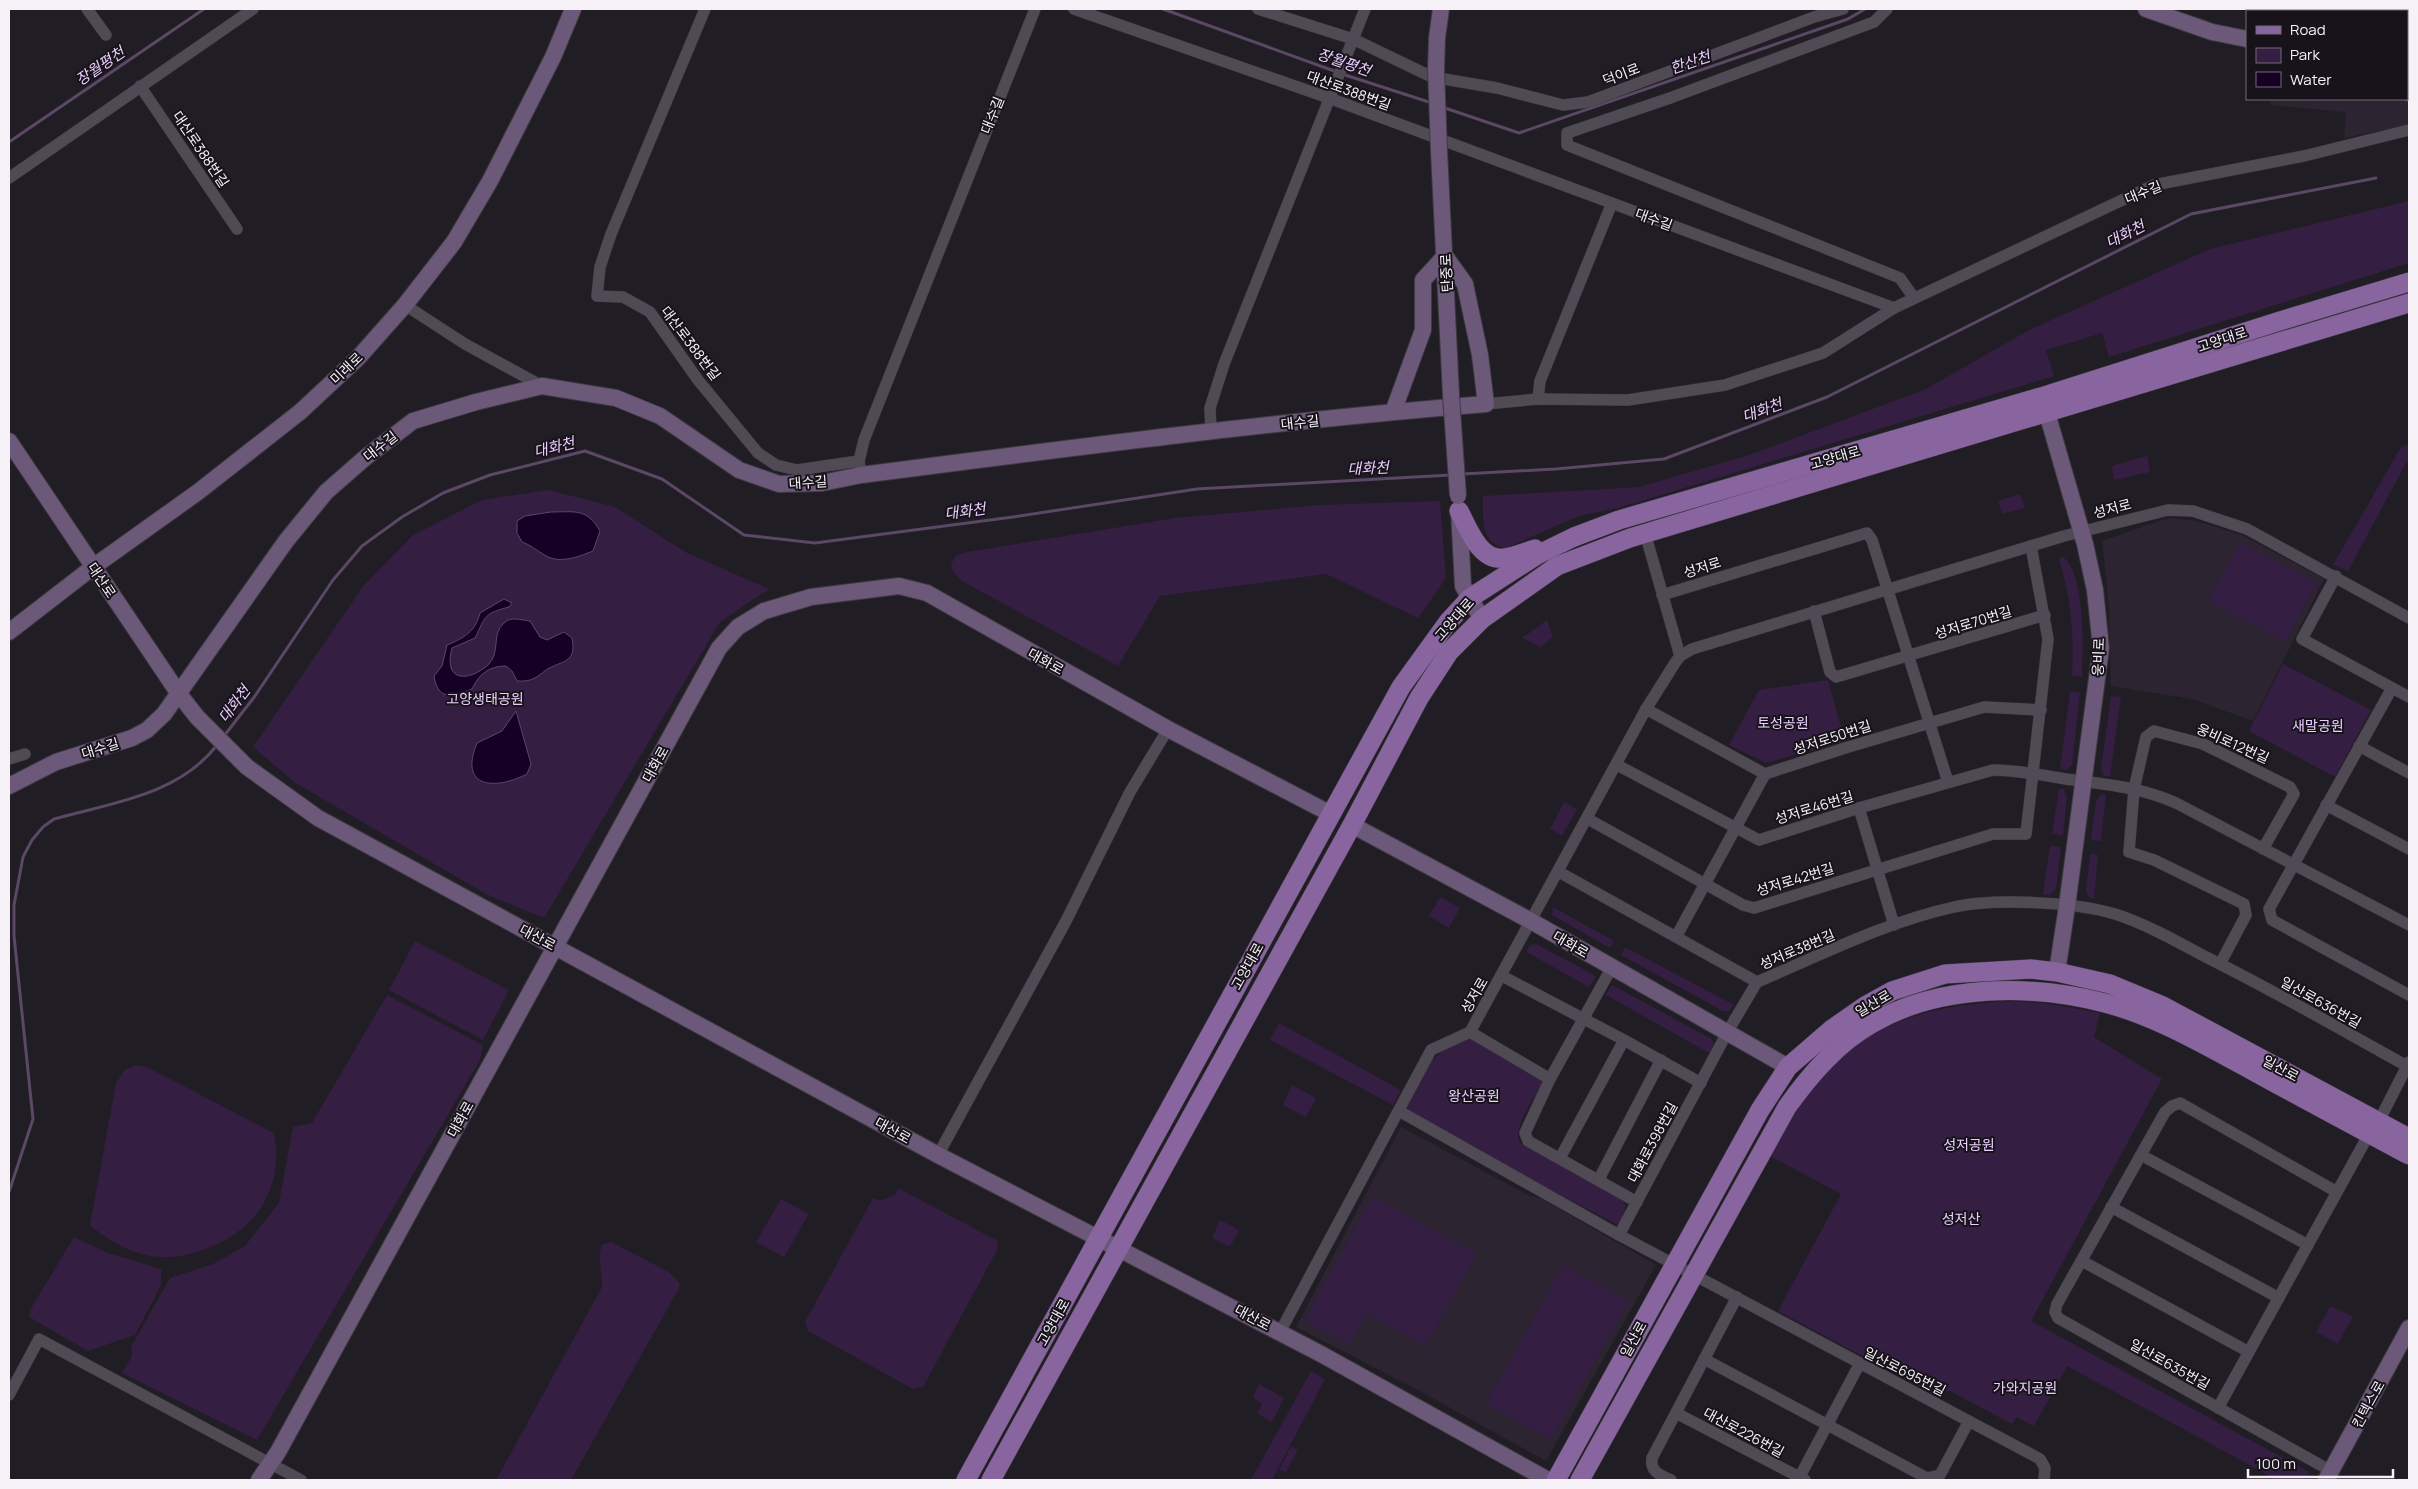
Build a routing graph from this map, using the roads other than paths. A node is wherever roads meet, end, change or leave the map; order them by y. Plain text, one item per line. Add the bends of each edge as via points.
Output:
1 (87, 9) edge
2 (252, 9) edge
3 (573, 9) edge
4 (705, 9) edge
5 (1035, 9) edge
6 (1074, 9) edge
7 (1258, 9) edge
8 (1365, 9) edge
9 (1442, 9) edge
10 (1843, 9) edge
11 (1887, 9) edge
12 (2146, 9) edge
13 (1812, 13) edge
14 (106, 35) dead end
15 (2246, 40) edge
16 (1351, 44) junction
17 (1434, 73) junction
18 (140, 86) junction
19 (1331, 95) junction
20 (2409, 130) edge
21 (9, 178) edge
22 (1612, 203) junction
23 (237, 229) dead end
24 (1445, 256) junction
25 (2409, 273) edge
26 (2409, 282) edge
27 (2370, 292) junction
28 (1914, 298) junction
29 (2409, 304) edge
30 (405, 305) junction
31 (2409, 307) edge
32 (1894, 308) junction
33 (2302, 335) junction
34 (542, 386) junction
35 (1538, 399) junction
36 (1486, 404) junction
37 (1393, 412) junction
38 (2047, 413) junction
39 (1211, 432) junction
40 (9, 441) edge
41 (860, 468) junction
42 (1458, 503) junction
43 (2081, 531) junction
44 (1645, 533) junction
45 (1574, 537) junction
46 (2031, 546) junction
47 (93, 567) junction
48 (2336, 576) junction
49 (1889, 590) junction
50 (1662, 595) junction
51 (1470, 598) junction
52 (1814, 611) junction
53 (2045, 615) junction
54 (2409, 618) edge
55 (1482, 619) junction
56 (9, 632) edge
57 (1680, 656) junction
58 (1910, 657) junction
59 (2392, 688) junction
60 (179, 694) junction
61 (2409, 697) edge
62 (1646, 709) junction
63 (2041, 710) junction
64 (1929, 723) junction
65 (1168, 729) junction
66 (2359, 746) junction
67 (25, 754) dead end
68 (9, 759) edge
69 (1617, 765) junction
70 (2409, 773) edge
71 (1765, 774) junction
72 (2033, 774) junction
73 (2084, 781) junction
74 (1948, 782) junction
75 (9, 786) edge
76 (2134, 789) junction
77 (2326, 805) junction
78 (1859, 808) junction
79 (1331, 814) junction
80 (1588, 819) junction
81 (1352, 825) junction
82 (1736, 829) junction
83 (2263, 849) junction
84 (2409, 849) edge
85 (2290, 863) junction
86 (1877, 869) junction
87 (1559, 872) junction
88 (1705, 883) junction
89 (2067, 906) junction
90 (1532, 921) junction
91 (1894, 925) junction
92 (2409, 925) edge
93 (1676, 937) junction
94 (556, 946) junction
95 (2220, 964) junction
96 (1612, 968) junction
97 (2056, 972) junction
98 (1502, 976) junction
99 (1757, 982) junction
100 (2409, 995) edge
101 (1583, 1019) junction
102 (1728, 1030) junction
103 (1470, 1032) junction
104 (1624, 1040) junction
105 (1661, 1060) junction
106 (2408, 1064) edge
107 (1788, 1067) junction
108 (1550, 1079) junction
109 (1700, 1083) junction
110 (1399, 1111) junction
111 (2374, 1127) junction
112 (2409, 1138) edge
113 (938, 1155) junction
114 (2141, 1155) junction
115 (2409, 1155) edge
116 (1560, 1158) junction
117 (1599, 1179) junction
118 (2337, 1192) junction
119 (1637, 1202) junction
120 (2111, 1207) junction
121 (1619, 1235) junction
122 (1098, 1238) junction
123 (2308, 1245) junction
124 (1119, 1248) junction
125 (2082, 1261) junction
126 (1674, 1264) junction
127 (1695, 1275) junction
128 (1737, 1297) junction
129 (2279, 1298) junction
130 (2409, 1328) edge
131 (1280, 1332) junction
132 (2249, 1352) junction
133 (1704, 1359) junction
134 (1859, 1365) junction
135 (9, 1395) edge
136 (2218, 1408) junction
137 (1676, 1413) junction
138 (1969, 1421) junction
139 (1827, 1424) junction
140 (271, 1464) junction
141 (2328, 1476) edge
142 (1801, 1479) edge
143 (259, 1480) edge
144 (301, 1480) edge
145 (966, 1480) edge
146 (992, 1480) edge
147 (1548, 1480) edge
148 (1556, 1480) edge
149 (1580, 1480) edge
150 (1671, 1480) edge
151 (2044, 1480) edge

1 - 14 street
2 - 18 street
3 - 30 street, 미래로 via 554,57 490,181 454,242
4 - 41 street, 대산로388번길 via 611,234 600,267 597,296 624,297 650,312 698,380 758,453 776,465 797,470
5 - 41 street, 대수길 via 864,440
6 - 19 street, 대산로388번길
7 - 16 street
8 - 16 street
9 - 17 street
10 - 13 street, 덕이로
11 - 28 street via 1874,22 1567,133 1567,145 1900,278
12 - 15 street via 2212,32
13 - 17 street, 덕이로 via 1588,102 1563,105
16 - 17 street
16 - 19 street
17 - 24 street, 탄중로, bridge
18 - 21 street
18 - 23 street, 대산로388번길
19 - 22 street, 대산로388번길
19 - 39 street via 1224,364 1210,408
20 - 28 street, 대수길 via 2304,156 2154,185
22 - 32 street, 대수길
22 - 35 street via 1540,381
24 - 36 street via 1465,284 1480,354
24 - 37 street via 1423,280 1423,330
24 - 42 street, 탄중로, bridge
25 - 27 main road
26 - 27 main road, 고양대로
27 - 45 main road, 고양대로 via 2044,396 1619,520
28 - 32 street, 대수길
29 - 33 main road, 고양대로
30 - 34 street via 465,344
30 - 47 street, 미래로 via 358,358 300,412 198,492
31 - 33 main road
32 - 35 street, 대수길 via 1823,353 1725,385 1628,400
33 - 38 main road, 고양대로
34 - 41 street, 대수길 via 616,398 660,416 739,470 779,484 822,483
34 - 60 street, 대수길 via 413,421 366,457 326,492 286,541
35 - 36 street, 대수길
36 - 37 street, 대수길
37 - 39 street, 대수길
38 - 43 street, 웅비로
38 - 44 main road, 고양대로
39 - 41 street, 대수길
40 - 47 street, 대산로
42 - 45 main road via 1481,549 1496,558
42 - 51 street via 1463,586
43 - 46 street, 성저로
43 - 48 street, 성저로 via 2168,510 2193,511 2247,529
43 - 73 street, 웅비로 via 2096,590 2100,648
44 - 50 street
44 - 55 main road, 고양대로 via 1557,566
45 - 51 main road, 고양대로 via 1537,555
46 - 49 street, 성저로
46 - 53 street
47 - 56 street, 미래로
47 - 60 street, 대산로
48 - 54 street, 성저로
48 - 59 street via 2302,639
49 - 50 street, 성저로 via 1867,534
49 - 52 street, 성저로
49 - 58 street
50 - 57 street
51 - 55 street
51 - 79 main road, 고양대로 via 1448,622 1401,687
52 - 57 street, 성저로 via 1692,649
52 - 58 street, 성저로70번길 via 1830,672 1836,677
53 - 58 street, 성저로70번길
53 - 63 street via 2048,639
55 - 81 main road, 고양대로 via 1449,652 1419,698
57 - 62 street, 성저로
58 - 64 street
59 - 61 street
59 - 66 street
60 - 75 street, 대수길 via 147,730 132,738 56,762
60 - 94 street, 대산로 via 197,717 247,767 318,818
62 - 69 street, 성저로
62 - 71 street
63 - 64 street, 성저로50번길 via 1984,707
63 - 72 street
64 - 71 street, 성저로50번길
64 - 74 street
65 - 79 street, 대화로
65 - 94 street, 대화로 via 927,593 899,586 811,597 764,611 738,627 719,648
65 - 113 street via 1130,792 1066,921
66 - 70 street
66 - 77 street
67 - 68 street
69 - 80 street, 성저로
69 - 82 street, 성저로46번길
71 - 82 street
72 - 73 street, 성저로46번길
72 - 74 street, 성저로46번길 via 1993,770
72 - 86 street, 성저로42번길 via 2026,834 1993,834
73 - 76 street
73 - 89 street, 웅비로
74 - 78 street, 성저로46번길
76 - 83 street via 2158,795
76 - 83 street, 웅비로12번길 via 2149,733 2154,731 2203,744 2290,786 2294,794
76 - 95 street, 웅비로12번길 via 2129,852 2154,860 2244,904 2246,915
77 - 84 street
77 - 85 street
78 - 82 street, 성저로46번길 via 1759,840
78 - 86 street
79 - 122 main road, 고양대로
80 - 87 street, 성저로
80 - 88 street, 성저로42번길
81 - 90 street, 대화로
81 - 124 main road, 고양대로
82 - 88 street
83 - 85 street
85 - 92 street
85 - 100 street via 2269,909 2272,920
86 - 88 street, 성저로42번길 via 1754,908
86 - 91 street
87 - 90 street, 성저로
87 - 93 street, 성저로38번길
88 - 93 street
89 - 91 street, 성저로38번길 via 1972,904
89 - 95 street via 2116,915
89 - 97 street, 웅비로
90 - 96 street, 대화로
90 - 98 street, 성저로
91 - 99 street, 성저로38번길
93 - 99 street, 성저로38번길
94 - 113 street, 대산로
94 - 140 street, 대화로
95 - 106 street, 일산로636번길
96 - 101 street, 대화로398번길
96 - 102 street, 대화로
97 - 107 main road, 일산로 via 2031,969 1945,974 1892,991 1832,1029
97 - 111 main road, 일산로 via 2110,984 2163,1006
98 - 101 street
98 - 103 street, 성저로
99 - 102 street, 대화로398번길
101 - 104 street
101 - 108 street, 대화로398번길
102 - 107 street, 대화로
102 - 109 street, 대화로398번길
103 - 108 street
103 - 110 street, 성저로 via 1431,1050
104 - 105 street
104 - 116 street
105 - 109 street
105 - 117 street
106 - 111 street, 일산로636번길
107 - 126 main road, 일산로 via 1760,1110
108 - 116 street, 대화로398번길 via 1524,1133 1528,1141
109 - 119 street, 대화로398번길
110 - 121 street, 일산로695번길
110 - 131 street, 성저로
111 - 112 main road, 일산로
111 - 115 main road, 일산로
111 - 118 street, 일산로635번길
111 - 127 main road, 일산로 via 2165,1026 2106,1003 2032,991 1983,992 1937,998 1896,1011 1871,1024 1839,1047 1809,1077 1766,1143
113 - 122 street, 대산로
114 - 118 street via 2165,1112 2180,1103
114 - 120 street
114 - 123 street
116 - 117 street, 대화로398번길
117 - 119 street, 대화로398번길
118 - 123 street, 일산로635번길
119 - 121 street
120 - 125 street
120 - 129 street
121 - 126 street, 일산로695번길
122 - 124 street, 대산로
122 - 145 main road, 고양대로
123 - 129 street, 일산로635번길
124 - 131 street, 대산로
124 - 146 main road, 고양대로
125 - 132 street
125 - 136 street, 일산로635번길 via 2055,1312 2058,1318
126 - 127 street, 일산로695번길
126 - 148 main road, 일산로
127 - 128 street, 일산로695번길
127 - 149 main road, 일산로
128 - 133 street
128 - 134 street, 일산로695번길
129 - 132 street, 일산로635번길
130 - 141 street, 킨텍스로
131 - 147 street, 대산로
132 - 136 street, 일산로635번길
133 - 137 street
133 - 139 street
134 - 138 street, 일산로695번길
134 - 139 street, 대산로226번길
135 - 140 street via 39,1339
136 - 141 street
137 - 142 street, 대산로226번길
137 - 150 street via 1651,1464 1654,1471
138 - 139 street via 1940,1475 1927,1478
138 - 151 street, 일산로695번길 via 2040,1460 2045,1468
139 - 142 street, 대산로226번길
140 - 143 street, 대화로
140 - 144 street

